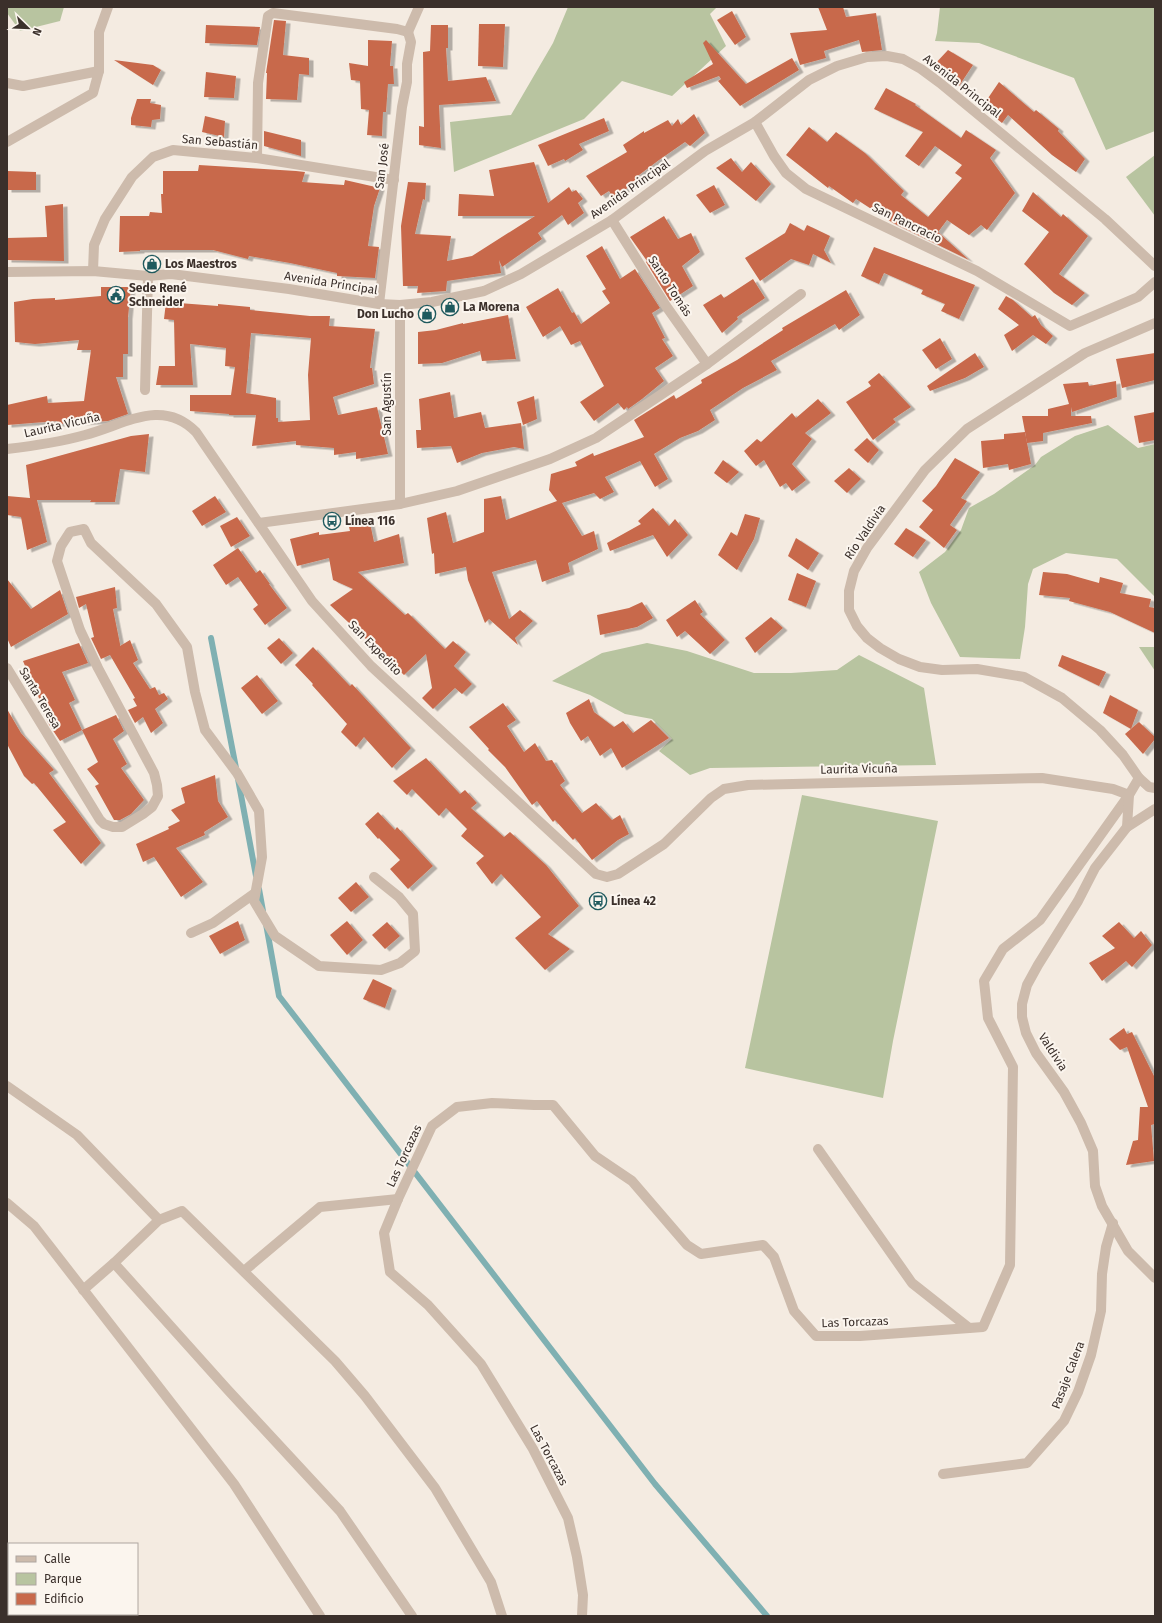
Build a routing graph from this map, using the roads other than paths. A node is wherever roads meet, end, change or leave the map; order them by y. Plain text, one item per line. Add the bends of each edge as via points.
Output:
1 (108, 7) edge
2 (419, 7) edge
3 (408, 32) junction
4 (100, 71) junction
5 (7, 83) edge
6 (755, 122) junction
7 (7, 142) edge
8 (257, 158) junction
9 (394, 180) junction
10 (612, 220) junction
11 (1155, 266) edge
12 (93, 271) junction
13 (7, 272) edge
14 (148, 276) junction
15 (1155, 282) edge
16 (801, 294) dead end
17 (379, 304) junction
18 (400, 304) junction
19 (1155, 323) edge
20 (707, 364) junction
21 (145, 390) dead end
22 (145, 416) joint
23 (7, 449) edge
24 (400, 504) junction
25 (259, 523) junction
26 (7, 668) edge
27 (1139, 778) junction
28 (1155, 788) edge
29 (1129, 795) junction
30 (1155, 809) edge
31 (1127, 827) junction
32 (618, 874) joint
33 (374, 877) dead end
34 (255, 893) junction
35 (190, 933) dead end
36 (7, 1086) edge
37 (818, 1149) dead end
38 (398, 1200) junction
39 (7, 1203) edge
40 (159, 1220) junction
41 (1113, 1223) junction
42 (114, 1263) junction
43 (244, 1271) junction
44 (1155, 1278) edge
45 (83, 1290) junction
46 (969, 1328) junction
47 (943, 1474) dead end
48 (320, 1616) edge
49 (412, 1616) edge
50 (502, 1616) edge
51 (582, 1616) edge

1 - 4 street via 99,32
2 - 3 street
3 - 8 street via 273,13 268,16 258,83
3 - 9 street, San José via 411,42
4 - 5 street via 23,86
4 - 7 street via 93,93
6 - 10 street, Avenida Principal via 705,151
6 - 11 street, Avenida Principal via 809,80 837,66 867,57 887,56 902,59 921,69 982,118 1105,219
6 - 15 street, San Pancracio via 786,173 806,189 977,270 1070,326 1138,297
8 - 9 street, San Sebastián
8 - 12 street, San Sebastián via 173,150 153,157 132,177 105,219 94,245
9 - 17 street, San José
10 - 18 street, Avenida Principal via 522,274 484,291 432,302
10 - 20 street, Santo Tomás via 666,306
12 - 13 street, Avenida Principal
12 - 14 street, Avenida Principal
14 - 17 street, Avenida Principal via 171,274
14 - 21 street
16 - 20 street
17 - 18 street, Avenida Principal
18 - 24 street, San Agustín
19 - 27 street, Río Valdivia via 1085,353 967,429 925,470 867,548 854,570 849,591 849,610 857,626 880,648 920,667 942,670 978,669 1024,677 1062,698 1100,730 1123,755
20 - 24 street via 596,438 507,475 457,491
22 - 23 street, Laurita Vicuña via 86,435
22 - 25 street, San Expedito via 164,415 186,422 196,432
24 - 25 street
25 - 32 street, San Expedito via 312,601 371,666 596,874 607,877
26 - 34 street, Santa Teresa via 104,824 122,827 152,807 158,796 154,773 80,630 57,561 61,546 70,532 84,529 91,543 156,604 187,647 205,730 237,773 258,811 262,857
27 - 28 street, Río Valdivia via 1149,787
27 - 29 street
29 - 31 street
29 - 32 street, Laurita Vicuña via 1113,789 1042,778 742,786 724,789 711,798 664,844
29 - 46 street, Las Torcazas via 1040,920 1003,949 984,981 988,1018 1013,1067 1010,1265 983,1327
30 - 31 street, Valdivia
31 - 41 street, Valdivia via 1095,868 1027,985 1022,1004 1026,1033 1036,1054 1064,1092 1093,1151 1095,1186 1102,1206
33 - 34 street via 399,897 413,914 415,935 415,951 400,962 381,970 319,966 275,936 254,901
34 - 35 street via 213,923
36 - 40 street via 77,1135
37 - 46 street via 912,1283
38 - 43 street via 320,1207
38 - 46 street, Las Torcazas via 432,1126 456,1108 492,1103 553,1105 595,1156 632,1181 687,1245 701,1254 763,1245 774,1257 794,1311 816,1336 860,1336
38 - 51 street, Las Torcazas via 384,1233 390,1272 428,1305 481,1364 533,1449 568,1518 577,1557
39 - 45 street via 34,1226
40 - 42 street
40 - 43 street via 182,1211
41 - 44 street, Valdivia via 1128,1251
41 - 47 street, Pasaje Calera via 1106,1247 1101,1311 1091,1355 1064,1422 1027,1463
42 - 45 street
42 - 49 street via 340,1511
43 - 50 street via 335,1361 435,1488 491,1582
45 - 48 street via 234,1484

